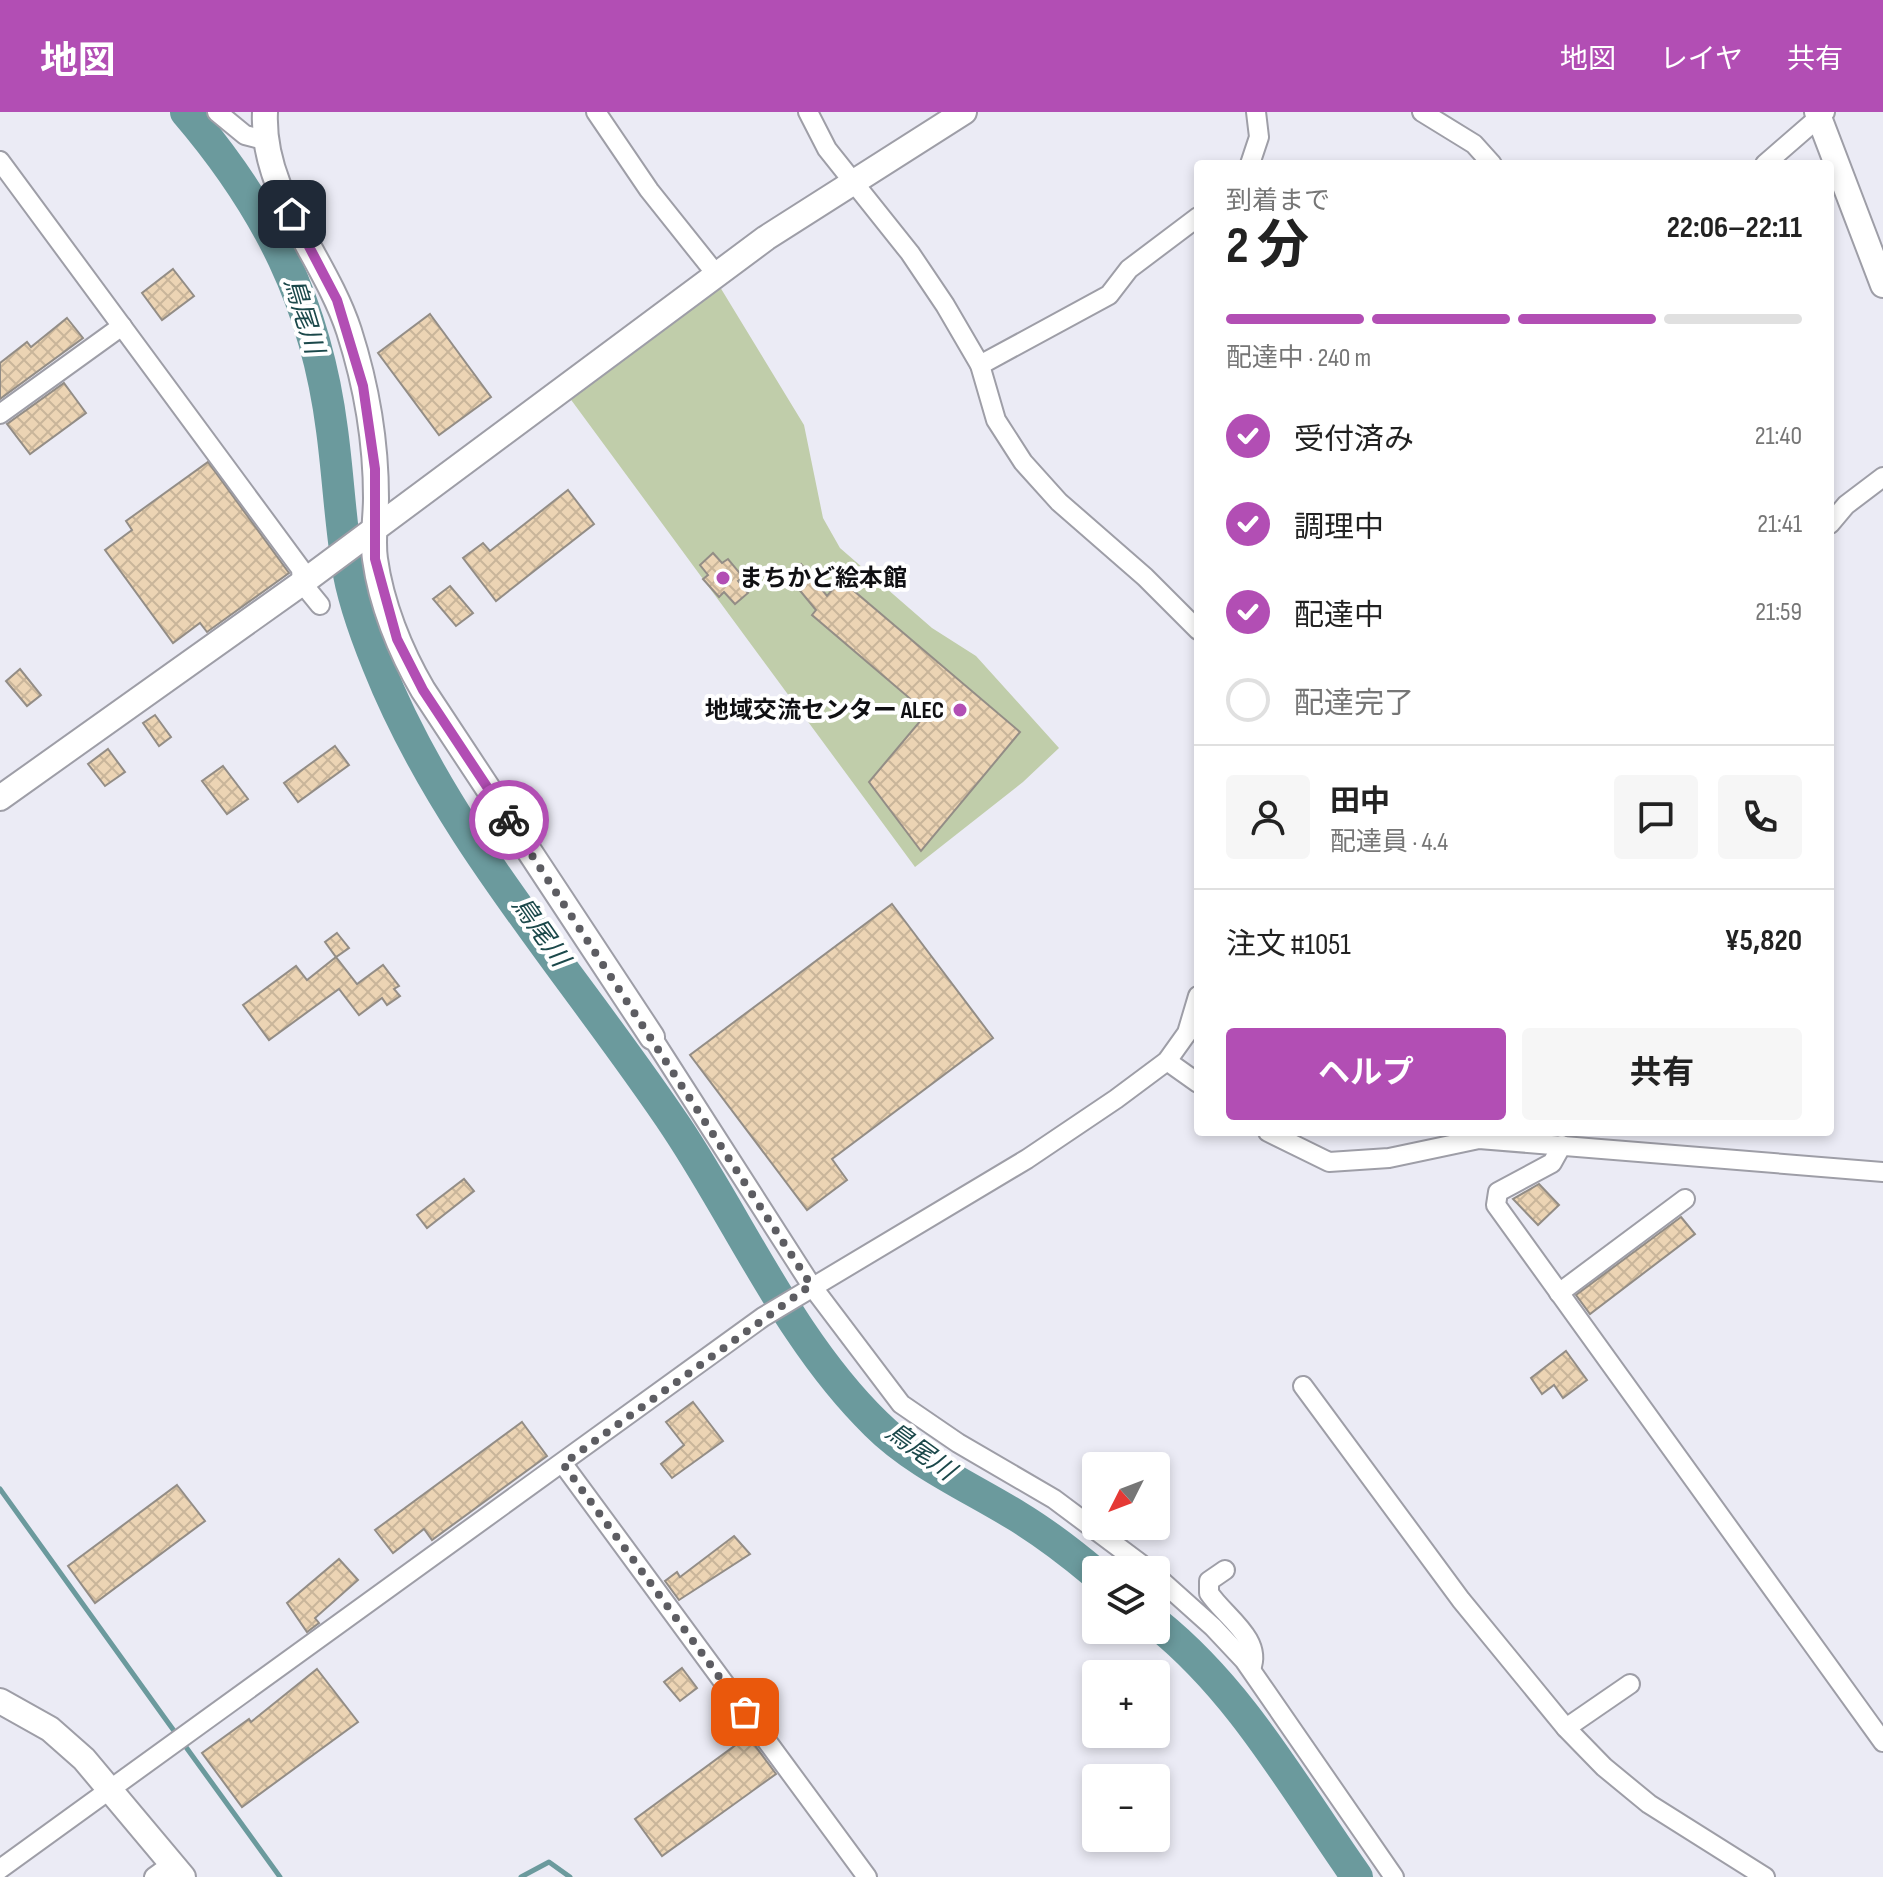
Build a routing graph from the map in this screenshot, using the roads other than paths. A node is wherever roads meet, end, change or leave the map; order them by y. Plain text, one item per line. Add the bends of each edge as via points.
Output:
1 (217, 112) edge
2 (265, 112) edge
3 (596, 112) edge
4 (808, 112) edge
5 (964, 112) edge
6 (1256, 112) edge
7 (1422, 112) edge
8 (1821, 114) edge
9 (264, 140) junction
10 (1251, 160) edge
11 (1488, 160) edge
12 (1769, 160) edge
13 (0, 161) edge
14 (853, 183) junction
15 (1194, 220) edge
16 (716, 274) junction
17 (1883, 285) edge
18 (122, 326) junction
19 (980, 365) junction
20 (0, 414) edge
21 (1883, 477) edge
22 (1834, 519) edge
23 (366, 534) junction
24 (308, 579) junction
25 (320, 605) dead end
26 (1194, 626) edge
27 (0, 798) edge
28 (1194, 1009) edge
29 (652, 1037) joint
30 (1167, 1061) junction
31 (1194, 1080) edge
32 (1276, 1136) edge
33 (1476, 1136) edge
34 (1562, 1145) junction
35 (1883, 1172) edge
36 (1685, 1199) dead end
37 (808, 1288) junction
38 (1559, 1293) junction
39 (1303, 1386) dead end
40 (563, 1464) junction
41 (1130, 1556) edge
42 (1225, 1570) dead end
43 (1170, 1589) edge
44 (1251, 1669) junction
45 (1630, 1684) dead end
46 (0, 1701) edge
47 (1566, 1728) junction
48 (1883, 1742) edge
49 (110, 1789) junction
50 (1, 1873) edge
51 (170, 1873) edge
52 (867, 1877) edge
53 (1394, 1877) edge
54 (1765, 1877) edge

1 - 9 street via 245,135
2 - 9 street
3 - 16 street
4 - 14 street
5 - 14 street
6 - 10 street via 1259,137
7 - 11 street via 1474,144
8 - 12 street
8 - 17 street
9 - 23 street via 276,180 349,330 373,444
13 - 18 street
14 - 16 street
14 - 19 street via 910,253
15 - 19 street via 1129,269 1109,295
16 - 23 street
18 - 20 street
18 - 24 street
19 - 26 street via 996,420 1023,462
21 - 22 street
23 - 24 street
23 - 29 street via 412,672
24 - 25 street
24 - 27 street
28 - 30 street via 1187,1033
29 - 37 street
30 - 31 street
30 - 37 street via 1063,1136
32 - 33 street via 1329,1162 1348,1163
33 - 34 street
34 - 35 street
34 - 38 street via 1552,1163 1494,1199
36 - 38 street
37 - 40 street
37 - 41 street via 901,1404 1054,1499
38 - 48 street
39 - 47 street via 1494,1643
40 - 49 street
40 - 52 street
42 - 44 street via 1209,1581 1209,1593 1251,1645
43 - 44 street
44 - 53 street
45 - 47 street
46 - 49 street via 63,1740
47 - 54 street via 1649,1804
49 - 50 street
49 - 51 street

